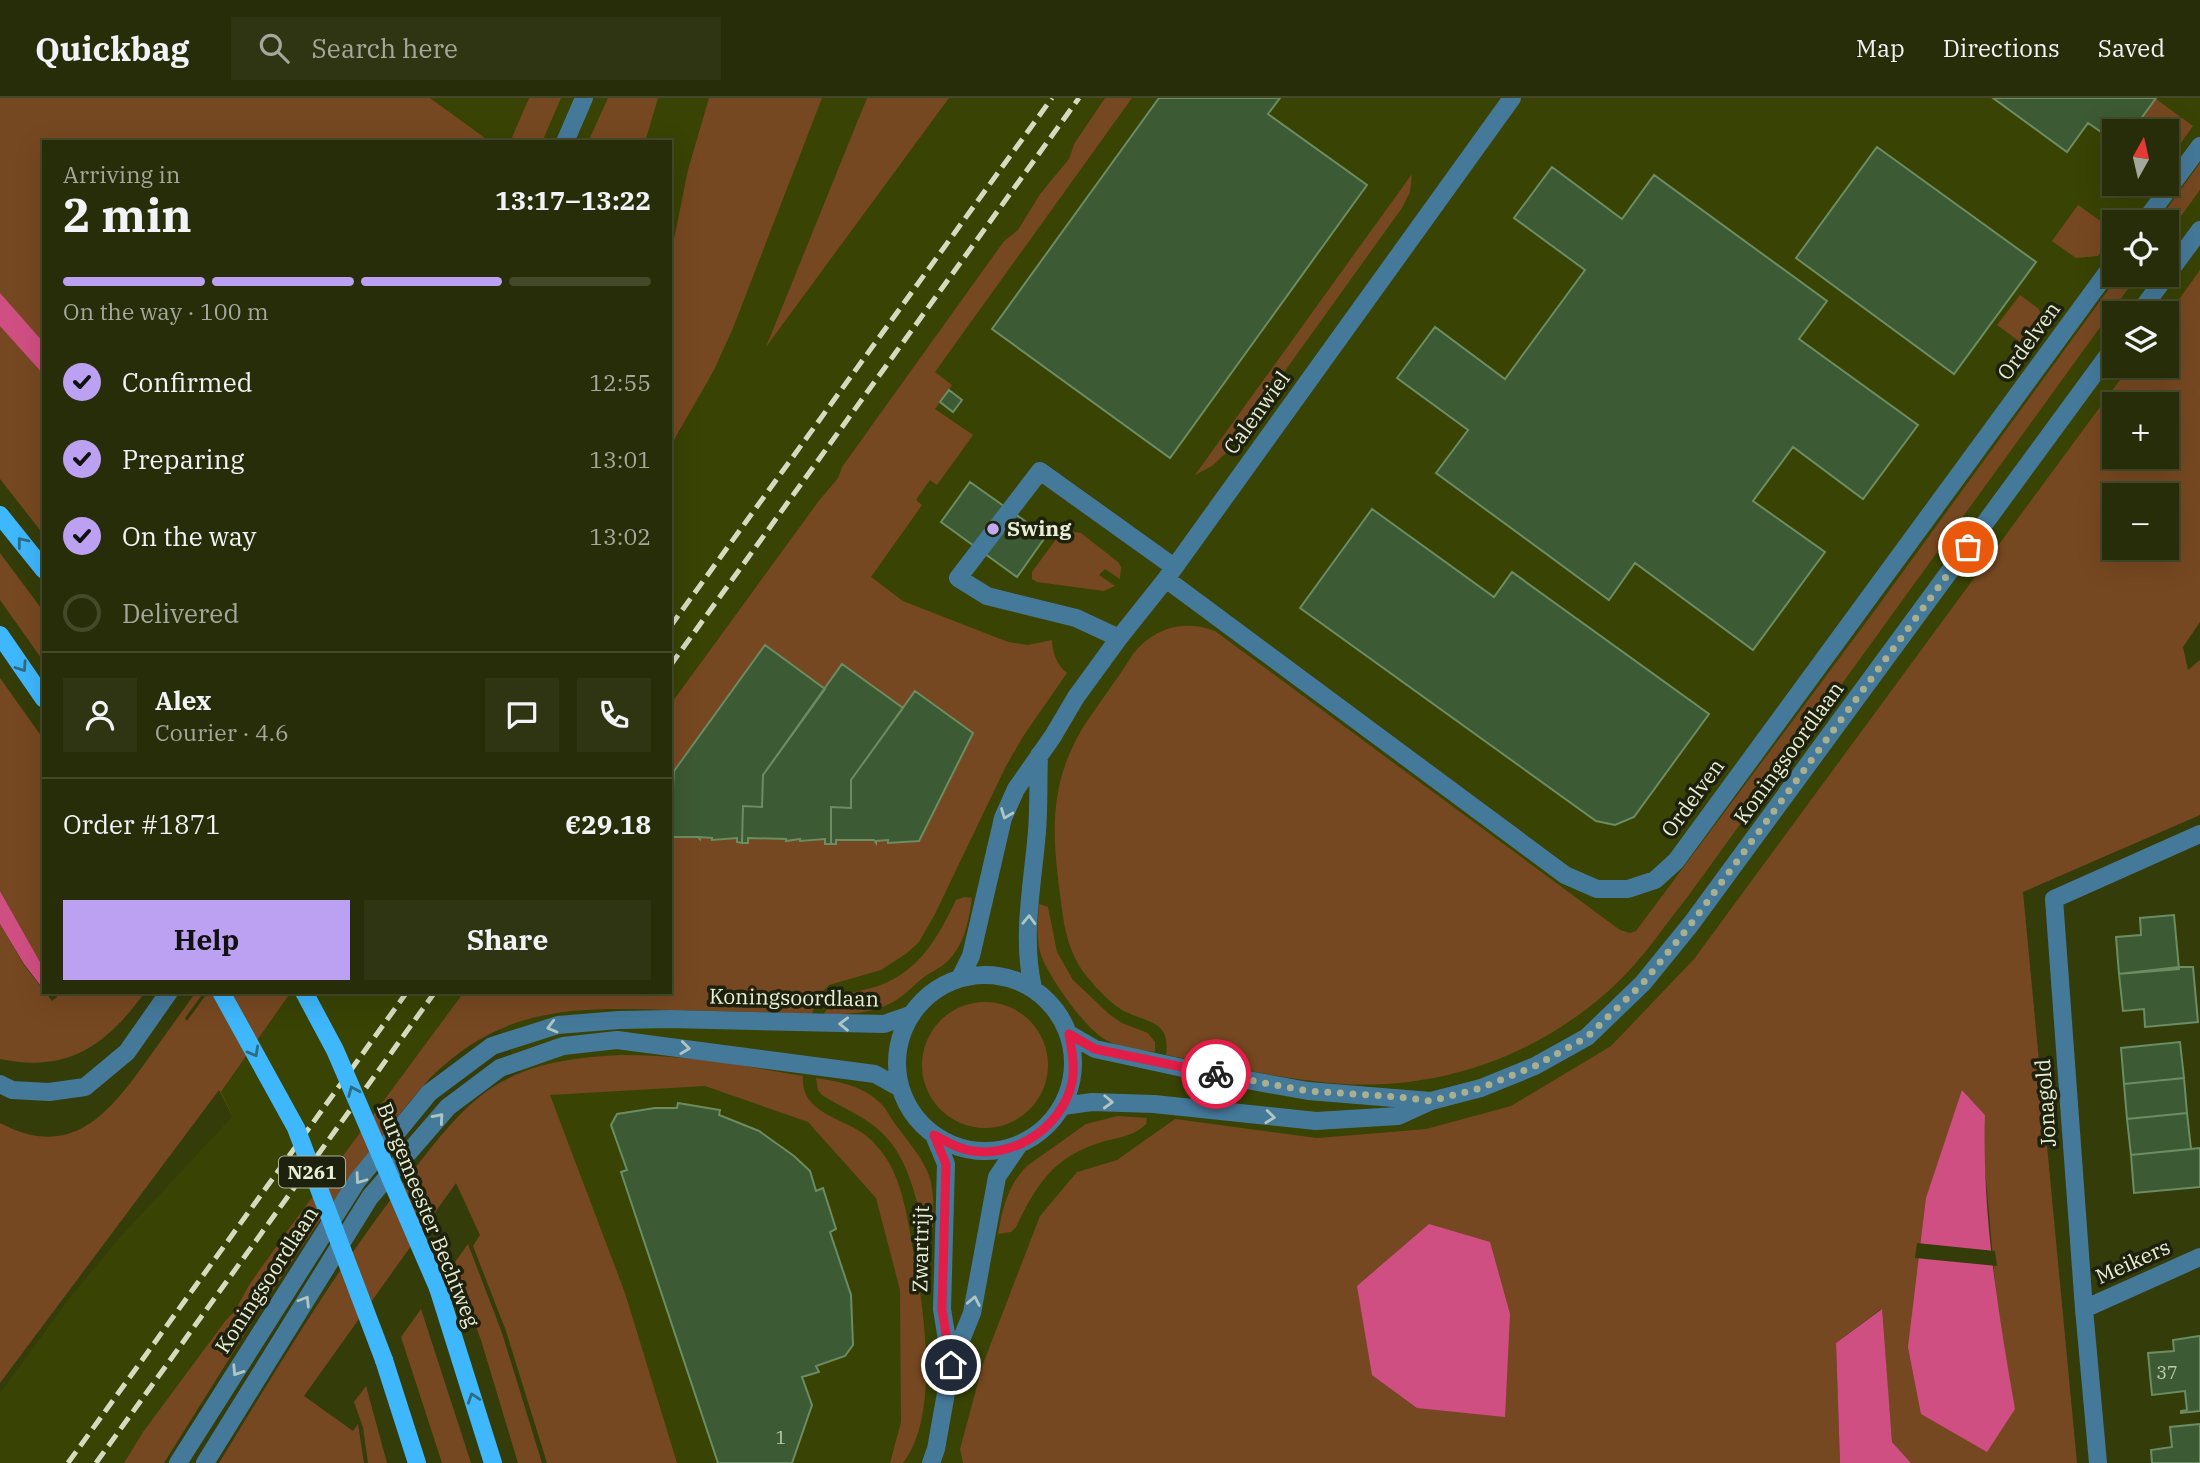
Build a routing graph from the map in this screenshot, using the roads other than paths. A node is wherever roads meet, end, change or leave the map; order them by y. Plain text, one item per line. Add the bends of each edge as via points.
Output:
1 (584, 98) edge
2 (1512, 98) edge
3 (566, 140) edge
4 (2200, 146) edge
5 (2153, 210) edge
6 (2200, 230) edge
7 (2102, 279) edge
8 (2148, 301) edge
9 (2102, 363) edge
10 (0, 515) edge
11 (42, 568) edge
12 (1170, 573) junction
13 (0, 635) edge
14 (1119, 638) junction
15 (42, 696) edge
16 (1039, 755) junction
17 (2200, 834) edge
18 (960, 978) junction
19 (1033, 988) junction
20 (168, 994) edge
21 (222, 994) edge
22 (305, 994) edge
23 (910, 1015) junction
24 (1069, 1034) junction
25 (0, 1084) edge
26 (900, 1088) junction
27 (1431, 1101) junction
28 (1063, 1106) junction
29 (934, 1135) junction
30 (1018, 1146) junction
31 (2200, 1257) edge
32 (2084, 1309) junction
33 (951, 1365) junction
34 (178, 1463) edge
35 (205, 1463) edge
36 (417, 1463) edge
37 (493, 1463) edge
38 (931, 1463) edge
39 (2098, 1463) edge

1 - 3 street
2 - 12 street, Calenwiel
4 - 5 street
6 - 8 street
7 - 12 street, Ordelven via 1676,861 1655,880 1628,889 1597,889 1565,874
9 - 27 street, Koningsoordlaan via 1700,913 1643,983 1587,1037 1481,1088
11 -> 10 main road
12 - 14 street, Calenwiel
12 - 14 street, Ordelven via 1040,471 958,578 987,596 1076,618
13 -> 15 main road
14 - 16 street, Calenwiel
16 -> 18 street, Calenwiel via 1003,818 971,956
19 -> 16 street via 1027,964
17 - 32 street, Jonagold via 2054,899
18 - 19 street via 985,974
18 - 23 street via 941,986
19 - 24 street via 1061,1016
20 - 25 street via 127,1052 85,1087 49,1093 12,1090
21 -> 36 main road, N261, bridge via 296,1128 384,1360
37 -> 22 main road, Burgemeester Bechtweg, bridge via 438,1288 335,1050
23 - 26 street via 900,1038
23 -> 34 street, Koningsoordlaan via 884,1024 607,1021 558,1025 492,1046 429,1093 357,1181
24 - 27 street, Koningsoordlaan via 1095,1049 1192,1070 1308,1091
24 - 28 street via 1072,1084
26 - 29 street via 919,1122
35 -> 26 street, Koningsoordlaan via 370,1197 448,1107 500,1068 563,1046 617,1040 875,1074
28 -> 27 street, Koningsoordlaan via 1154,1104 1316,1121 1398,1116
28 - 30 street via 1051,1123
29 - 30 street via 960,1148 989,1152
29 - 33 street, Zwartrijt via 946,1164 942,1309
33 -> 30 street, Zwartrijt via 972,1312 997,1178
31 - 32 street, Meikers
32 - 39 street, Jonagold
33 - 38 street, Zwartrijt

